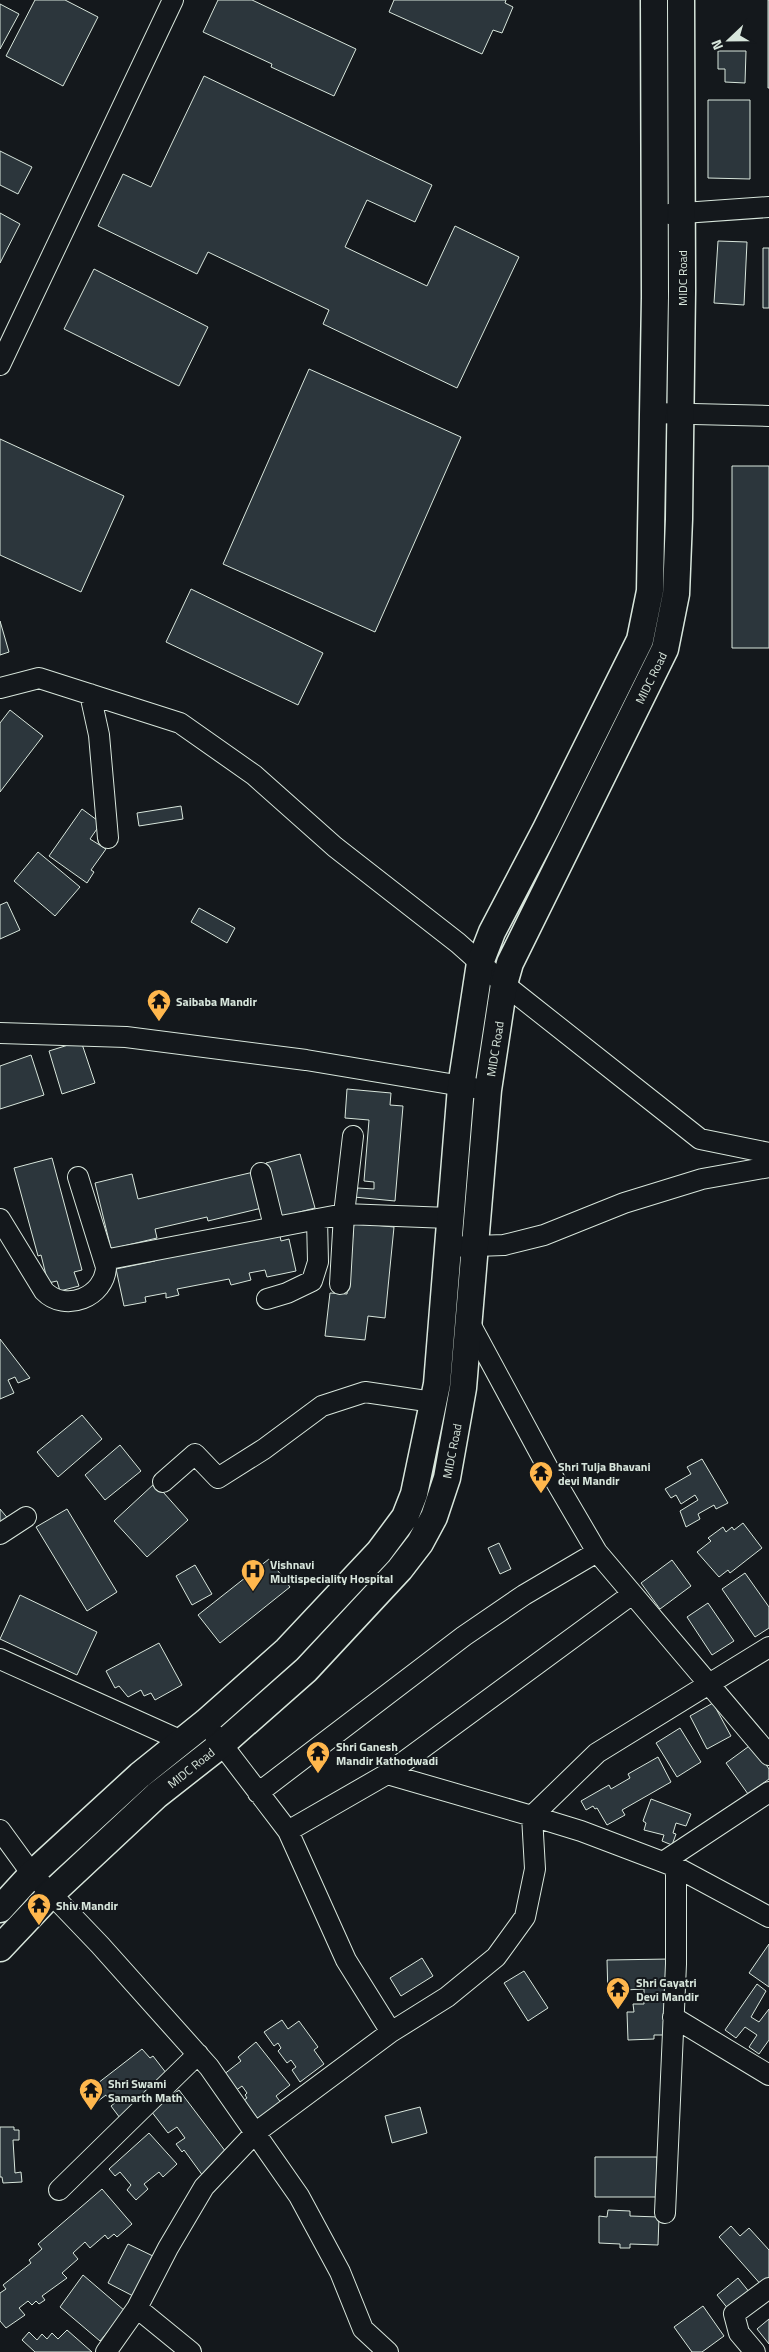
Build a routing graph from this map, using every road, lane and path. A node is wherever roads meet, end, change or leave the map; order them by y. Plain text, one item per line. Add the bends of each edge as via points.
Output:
1 (173, 0) edge
2 (654, 0) edge
3 (681, 0) edge
4 (769, 208) edge
5 (682, 213) junction
6 (655, 215) junction
7 (0, 365) edge
8 (653, 413) junction
9 (680, 414) junction
10 (769, 416) edge
11 (0, 688) edge
12 (90, 694) junction
13 (553, 816) junction
14 (576, 829) junction
15 (108, 838) dead end
16 (480, 963) junction
17 (504, 984) junction
18 (0, 1033) edge
19 (461, 1087) junction
20 (488, 1090) junction
21 (353, 1136) dead end
22 (769, 1153) edge
23 (769, 1167) edge
24 (261, 1172) dead end
25 (78, 1177) dead end
26 (344, 1214) junction
27 (449, 1218) junction
28 (0, 1219) edge
29 (317, 1219) junction
30 (274, 1226) junction
31 (474, 1246) junction
32 (447, 1247) junction
33 (104, 1260) junction
34 (340, 1284) dead end
35 (267, 1299) dead end
36 (468, 1320) junction
37 (433, 1402) junction
38 (163, 1482) dead end
39 (26, 1517) dead end
40 (0, 1534) edge
41 (597, 1552) junction
42 (631, 1595) junction
43 (769, 1646) edge
44 (0, 1659) edge
45 (708, 1683) junction
46 (206, 1722) junction
47 (182, 1741) junction
48 (222, 1744) junction
49 (769, 1755) edge
50 (387, 1774) junction
51 (769, 1792) edge
52 (258, 1793) junction
53 (532, 1816) junction
54 (0, 1830) edge
55 (288, 1831) junction
56 (670, 1864) junction
57 (32, 1874) junction
58 (51, 1894) junction
59 (0, 1908) edge
60 (769, 1917) edge
61 (0, 1948) edge
62 (673, 2016) junction
63 (391, 2032) junction
64 (198, 2054) junction
65 (769, 2075) edge
66 (254, 2133) junction
67 (59, 2190) dead end
68 (665, 2213) dead end
69 (769, 2288) edge
70 (137, 2308) junction
71 (106, 2352) edge
72 (191, 2352) edge
73 (388, 2352) edge
74 (756, 2352) edge

1 - 7 street
2 - 6 main road
3 - 5 main road, MIDC Road
4 - 5 street
5 - 6 street
5 - 9 main road, MIDC Road
6 - 8 main road
8 - 9 street
8 - 13 main road via 650,591 640,640
9 - 10 street
9 - 14 main road, MIDC Road via 676,594 665,649
11 - 12 street via 40,678
12 - 15 street via 99,735
12 - 16 street via 180,723 254,775 335,847
13 - 14 main road
13 - 16 main road via 492,932
14 - 17 main road, MIDC Road via 510,963
16 - 17 street
16 - 19 main road
17 - 20 main road, MIDC Road
17 - 22 street via 700,1139
18 - 19 street via 126,1037 306,1060
19 - 20 street
19 - 27 main road
20 - 31 main road, MIDC Road
21 - 26 street
23 - 31 street via 702,1179 504,1246
24 - 30 street
25 - 33 street
26 - 27 street
26 - 29 street
26 - 34 street
27 - 32 main road
28 - 33 street via 44,1291 60,1301 78,1300 96,1290 106,1276
29 - 30 street
29 - 35 street via 318,1262 312,1281
30 - 33 street
31 - 32 street
31 - 36 main road, MIDC Road
32 - 37 main road
36 - 41 street
36 - 48 main road, MIDC Road via 463,1388 447,1478 434,1517 420,1543 306,1670
37 - 38 street via 366,1392 322,1406 218,1478 195,1454
37 - 46 main road via 420,1472 404,1518 379,1552 287,1650
39 - 40 street
41 - 42 street
41 - 52 street via 524,1594 464,1636
42 - 45 street
42 - 50 street
43 - 45 street
44 - 47 street
45 - 49 street
45 - 53 street via 597,1754
46 - 47 main road
46 - 48 street
47 - 57 main road
48 - 52 street
48 - 58 main road, MIDC Road via 157,1795
50 - 53 street
50 - 55 street
51 - 56 street
52 - 55 street
53 - 56 street
53 - 63 street via 536,1869 525,1917 496,1957 446,1997
54 - 57 street
55 - 63 street via 346,1960
56 - 60 street
56 - 62 street via 676,1964
57 - 58 street
57 - 59 main road
58 - 61 main road, MIDC Road
58 - 64 street
62 - 65 street
62 - 68 street
63 - 66 street
64 - 66 street
64 - 67 street
66 - 70 street via 204,2187
66 - 73 street via 299,2196 340,2272 362,2329
69 - 74 street via 734,2314 739,2333
70 - 71 street
70 - 72 street

